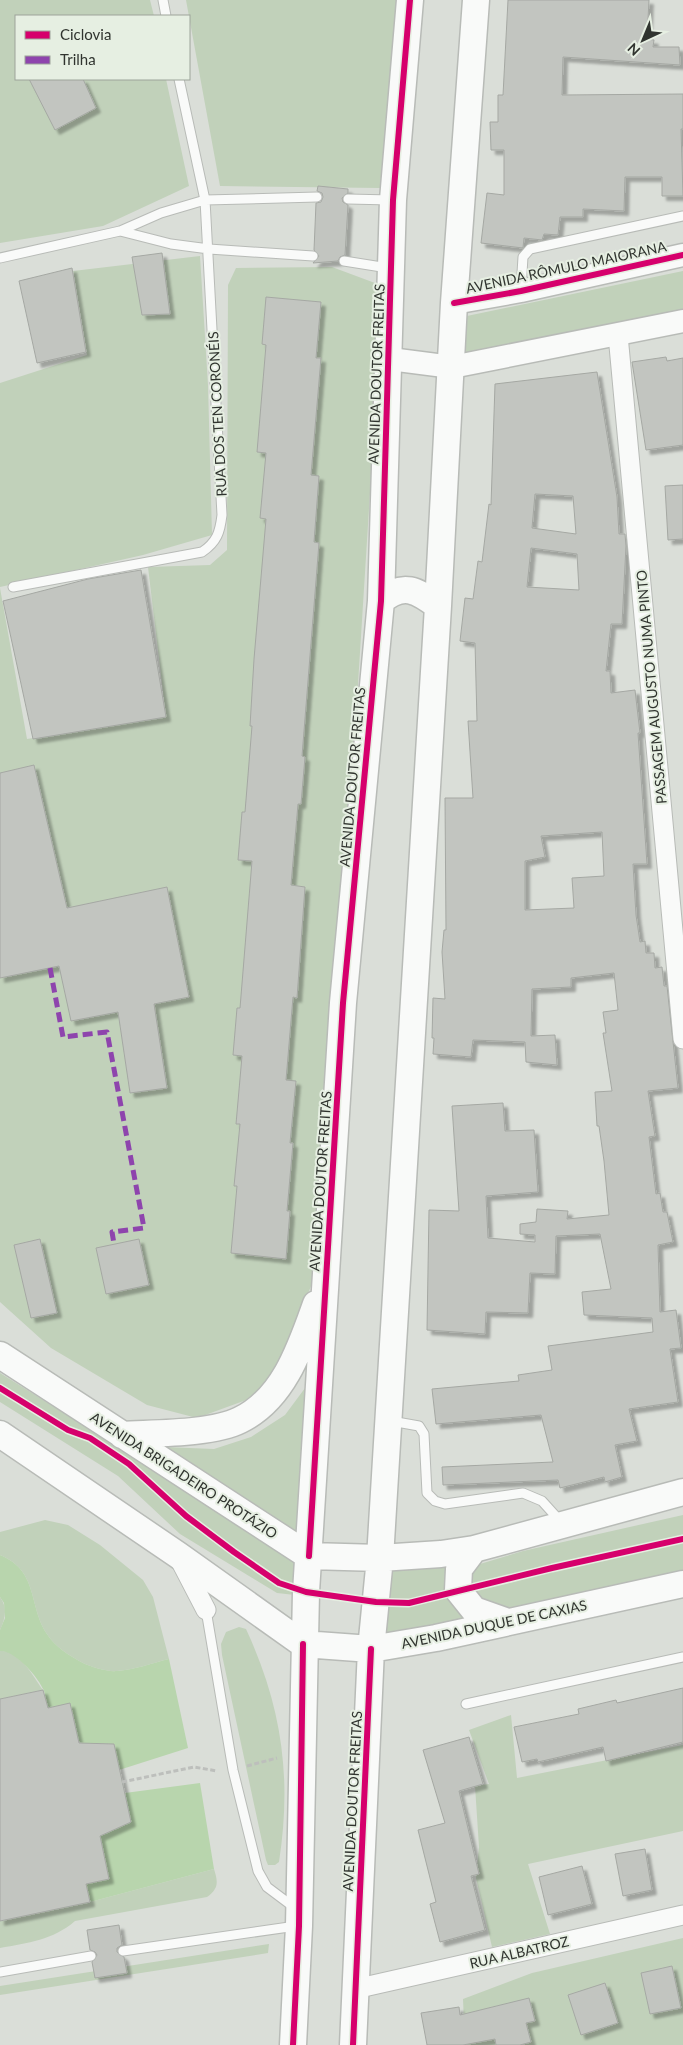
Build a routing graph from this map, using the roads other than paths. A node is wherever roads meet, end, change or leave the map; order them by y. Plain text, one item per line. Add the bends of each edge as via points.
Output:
1 (163, 0) edge
2 (410, 0) edge
3 (476, 0) edge
4 (166, 15) edge
5 (179, 80) edge
6 (317, 197) dead end
7 (348, 198) dead end
8 (204, 200) junction
9 (394, 200) junction
10 (683, 216) edge
11 (120, 231) junction
12 (209, 249) junction
13 (683, 255) edge
14 (313, 256) dead end
15 (0, 258) edge
16 (344, 261) dead end
17 (391, 268) junction
18 (521, 291) junction
19 (454, 303) junction
20 (683, 321) edge
21 (618, 334) junction
22 (390, 359) junction
23 (452, 367) junction
24 (13, 587) dead end
25 (380, 601) junction
26 (438, 606) junction
27 (683, 1039) edge
28 (326, 1275) junction
29 (0, 1356) edge
30 (388, 1420) junction
31 (0, 1434) edge
32 (122, 1435) junction
33 (683, 1492) edge
34 (563, 1525) junction
35 (474, 1549) junction
36 (178, 1555) junction
37 (309, 1556) junction
38 (380, 1558) junction
39 (683, 1584) edge
40 (206, 1610) joint
41 (508, 1622) junction
42 (303, 1644) junction
43 (371, 1649) junction
44 (683, 1657) edge
45 (466, 1704) dead end
46 (683, 1915) edge
47 (299, 1918) junction
48 (123, 1951) dead end
49 (91, 1956) dead end
50 (0, 1972) edge
51 (355, 1989) junction
52 (293, 2045) edge
53 (353, 2045) edge

1 - 4 lane
2 - 9 main road, AVENIDA DOUTOR FREITAS
3 - 19 main road, AVENIDA DOUTOR FREITAS
5 - 8 lane, RUA DOS TEN CORONÉIS
6 - 8 lane
7 - 9 lane
8 - 11 lane
8 - 12 lane, RUA DOS TEN CORONÉIS
9 - 17 main road, AVENIDA DOUTOR FREITAS
10 - 18 lane via 530,249 524,257
11 - 12 lane via 171,244
11 - 15 lane
12 - 14 lane
12 - 24 lane, RUA DOS TEN CORONÉIS via 222,515 215,541 202,552
13 - 18 street, AVENIDA RÔMULO MAIORANA
16 - 17 lane
17 - 22 main road, AVENIDA DOUTOR FREITAS
18 - 19 street, AVENIDA RÔMULO MAIORANA
19 - 23 main road, AVENIDA DOUTOR FREITAS
20 - 21 street
21 - 23 street
21 - 27 street, PASSAGEM AUGUSTO NUMA PINTO
22 - 23 street
22 - 25 main road, AVENIDA DOUTOR FREITAS
23 - 26 main road, AVENIDA DOUTOR FREITAS
25 - 26 main road via 398,590 407,589
25 - 28 main road, AVENIDA DOUTOR FREITAS via 343,1003
26 - 30 main road, AVENIDA DOUTOR FREITAS
28 - 32 main road via 303,1339 280,1386 260,1406 240,1420 211,1428
28 - 37 main road, AVENIDA DOUTOR FREITAS
29 - 32 main road, AVENIDA BRIGADEIRO PROTÁZIO
30 - 34 lane via 419,1426 424,1434 426,1493 435,1500 445,1504 523,1493 542,1502
30 - 38 main road, AVENIDA DOUTOR FREITAS
31 - 36 main road
32 - 37 main road, AVENIDA BRIGADEIRO PROTÁZIO
33 - 34 main road
34 - 35 main road
35 - 38 main road
35 - 41 main road via 459,1569 458,1590 474,1610
36 - 40 street
36 - 42 main road
37 - 38 main road
37 - 42 main road, AVENIDA DOUTOR FREITAS
38 - 43 main road, AVENIDA DOUTOR FREITAS
39 - 41 main road, AVENIDA DUQUE DE CAXIAS
40 - 47 lane via 232,1770 258,1871 268,1887
41 - 43 main road, AVENIDA DUQUE DE CAXIAS
42 - 43 main road, AVENIDA DUQUE DE CAXIAS
42 - 47 main road, AVENIDA DOUTOR FREITAS
43 - 51 main road, AVENIDA DOUTOR FREITAS
44 - 45 lane
46 - 51 street, RUA ALBATROZ
47 - 48 lane
47 - 52 main road, AVENIDA DOUTOR FREITAS
49 - 50 lane
51 - 53 main road, AVENIDA DOUTOR FREITAS

